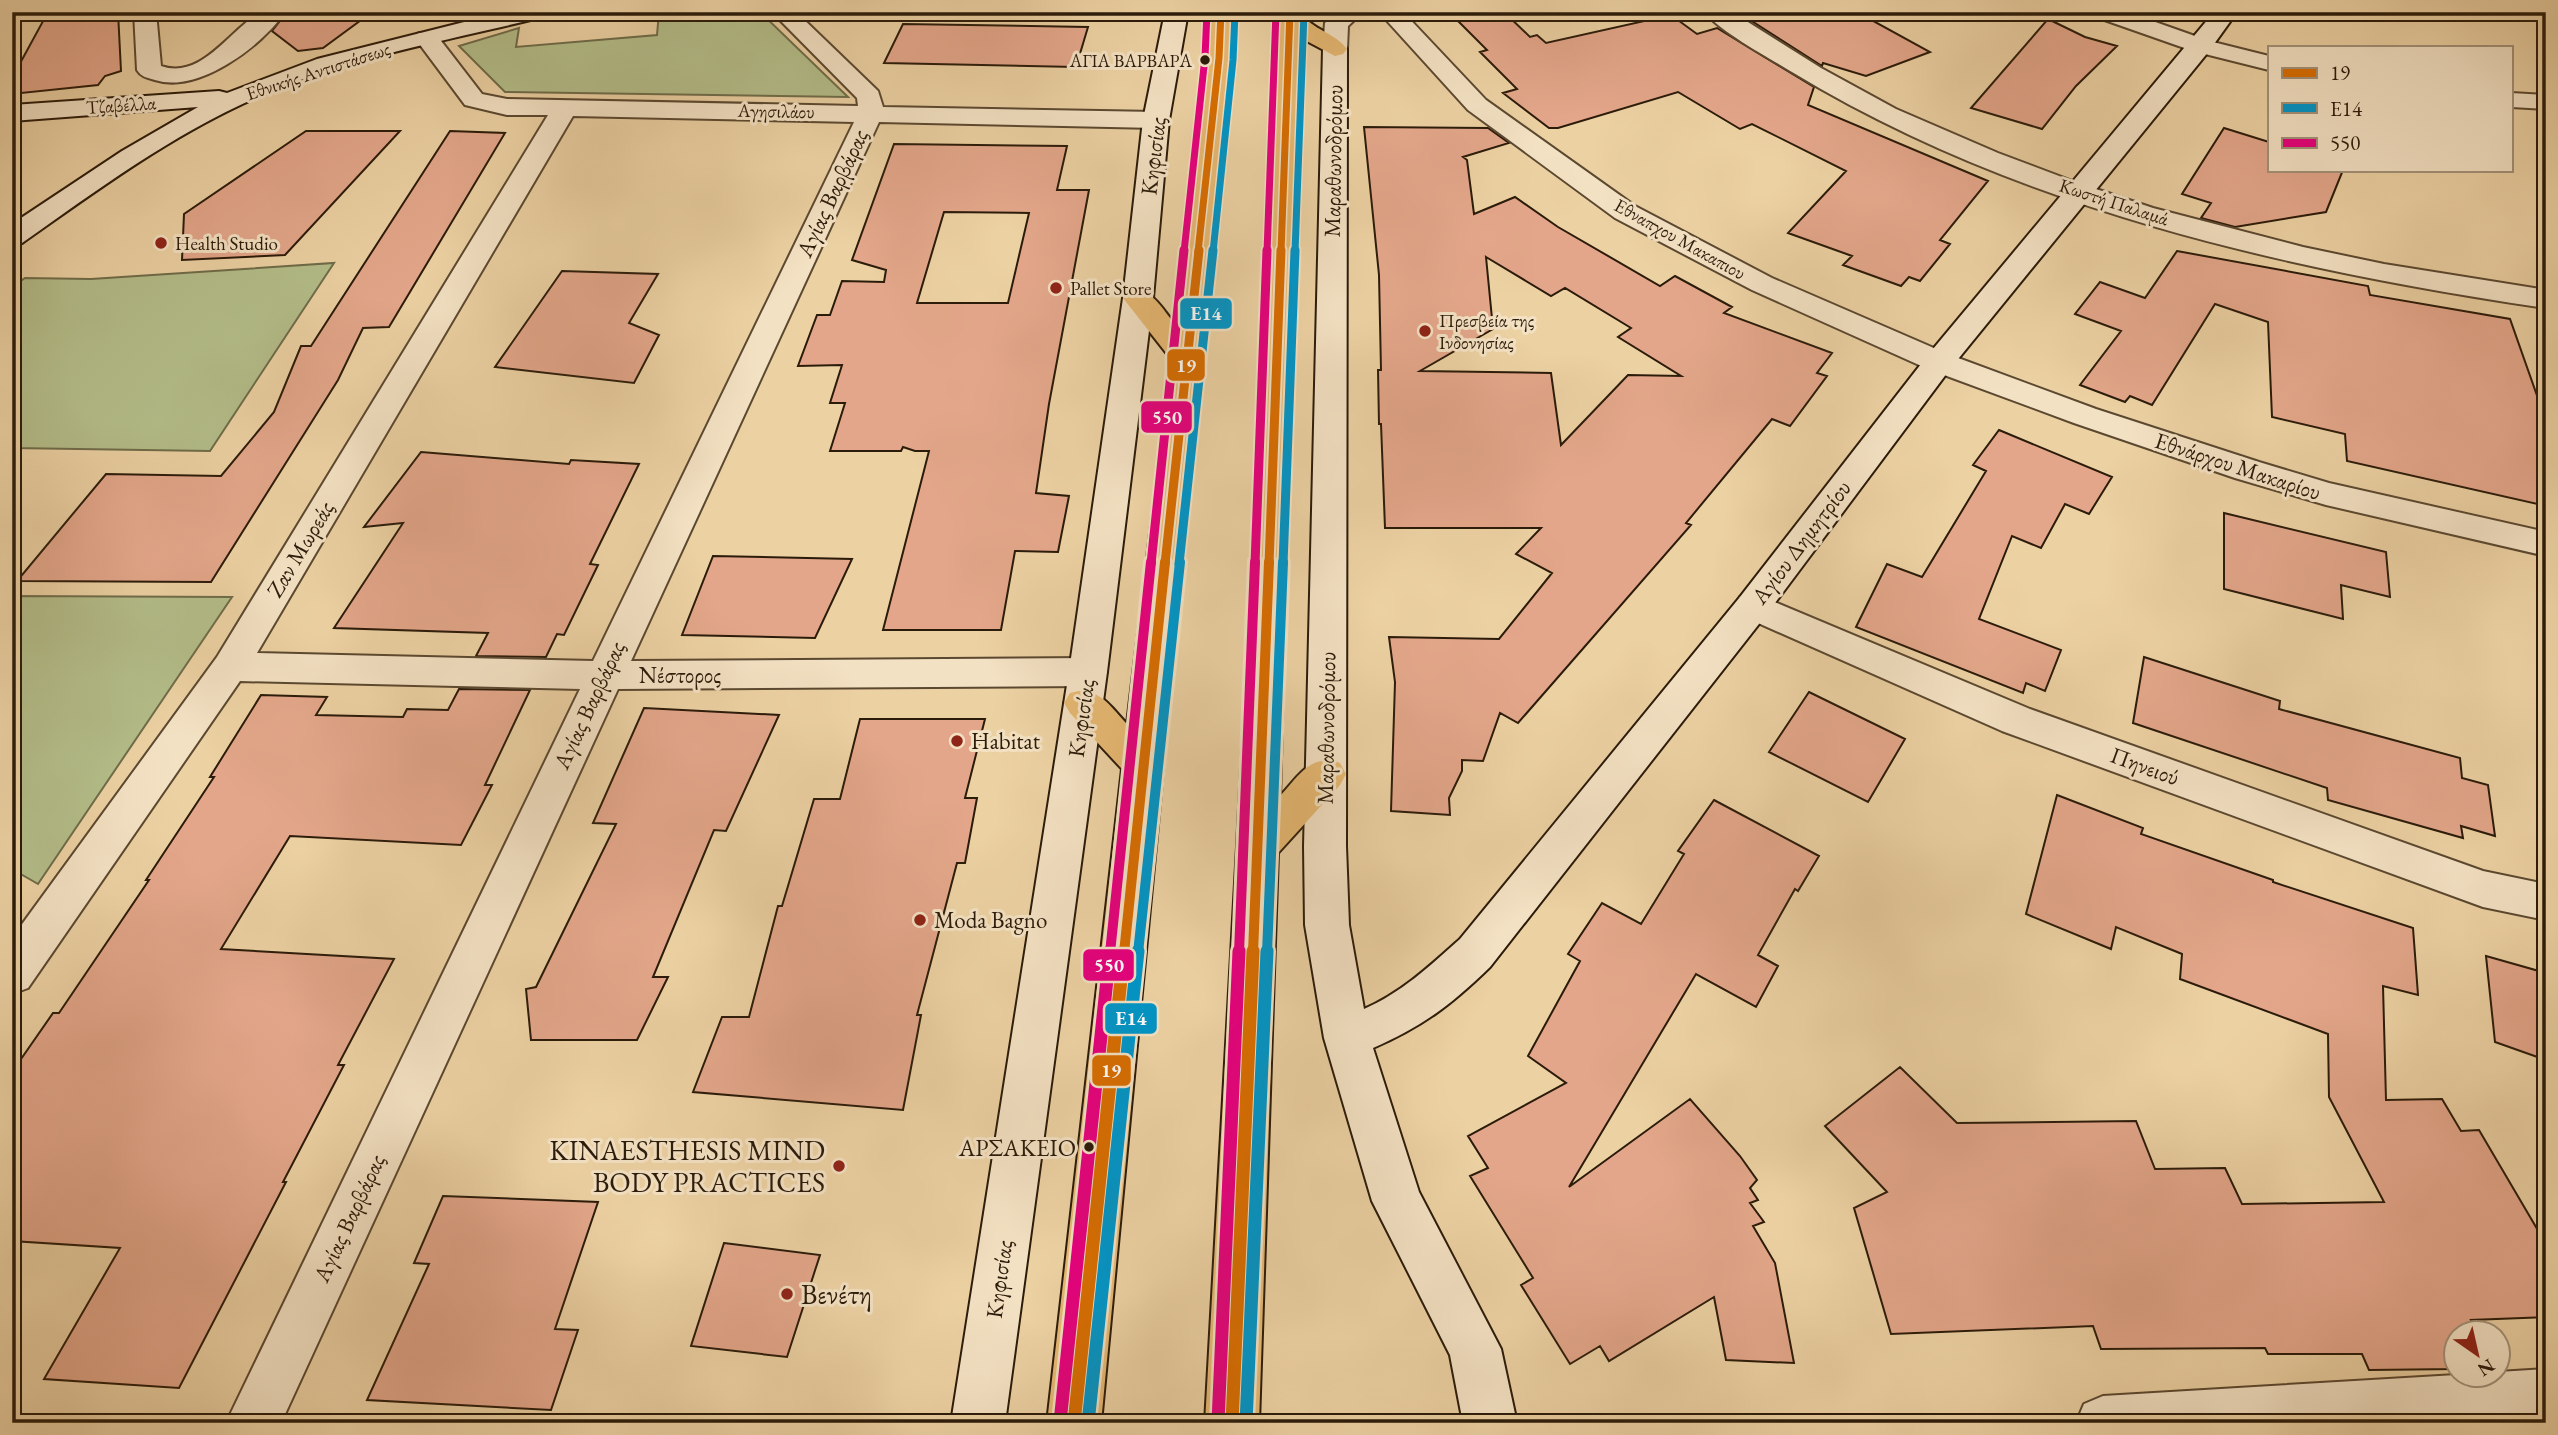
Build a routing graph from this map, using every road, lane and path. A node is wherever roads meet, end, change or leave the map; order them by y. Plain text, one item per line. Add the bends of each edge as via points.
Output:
1 (145, 12) edge
2 (274, 12) edge
3 (535, 12) edge
4 (783, 12) edge
5 (1177, 12) edge
6 (1221, 12) edge
7 (1352, 12) edge
8 (1390, 12) edge
9 (1716, 12) edge
10 (2104, 12) edge
11 (2226, 12) edge
12 (1291, 15) edge
13 (427, 38) junction
14 (2202, 46) junction
15 (1335, 49) junction
16 (2268, 63) edge
17 (2512, 100) edge
18 (229, 101) junction
19 (2546, 102) edge
20 (564, 109) junction
21 (871, 112) junction
22 (12, 113) edge
23 (1156, 120) junction
24 (2079, 192) junction
25 (12, 237) edge
26 (1138, 298) junction
27 (2546, 299) edge
28 (1185, 356) junction
29 (1939, 362) junction
30 (2546, 544) edge
31 (1753, 606) junction
32 (230, 667) junction
33 (603, 675) junction
34 (1086, 687) junction
35 (1142, 765) junction
36 (1326, 774) junction
37 (1258, 847) junction
38 (2546, 902) edge
39 (12, 974) edge
40 (1347, 1038) junction
41 (2546, 1396) edge
42 (253, 1423) edge
43 (978, 1423) edge
44 (1074, 1423) edge
45 (1232, 1423) edge
46 (1490, 1423) edge
47 (2103, 1423) edge

1 - 2 street via 149,70 157,74 184,74 214,62
3 - 13 street, Εθνικής Αντιστάσεως
4 - 21 street, Αγίας Βαρβάρας via 869,96
5 - 23 street, Κηφισίας
6 - 28 main road
7 - 15 street, Μαραθωνοδρόμου via 1337,23
8 - 29 street, Εθναπχου Μακαπιου via 1477,105 1625,212 1762,284
9 - 24 street, Κωστή Παλαμά via 1787,60 1912,126
10 - 14 street
11 - 14 street, Αγίου Δημητρίου
12 - 15 main road via 1315,38
12 - 37 main road
13 - 18 street, Εθνικής Αντιστάσεως via 293,76
13 - 20 street, Αγησιλάου via 474,100 507,107
14 - 16 street
14 - 24 street, Αγίου Δημητρίου
15 - 36 street, Μαραθωνοδρόμου
17 - 19 street
18 - 22 street, Τζαβέλλα via 219,98
18 - 25 street, Εθνικής Αντιστάσεως
20 - 21 street, Αγησιλάου
20 - 32 street, Ζαν Μωρεάς
21 - 23 street, Αγησιλάου
21 - 33 street, Αγίας Βαρβάρας
23 - 26 street, Κηφισίας
24 - 27 street, Κωστή Παλαμά via 2284,251
24 - 29 street, Αγίου Δημητρίου
26 - 28 main road
26 - 34 street, Κηφισίας
28 - 35 main road
29 - 30 street, Εθνάρχου Μακαρίου via 2085,416 2326,494
29 - 31 street, Αγίου Δημητρίου
31 - 38 street, Πηνειού via 2016,720 2483,889
31 - 40 street, Αγίου Δημητρίου via 1475,953 1428,995 1396,1016
32 - 33 street, Νέστορος
32 - 39 street, Ζαν Μωρεάς
33 - 34 street, Νέστορος
33 - 42 street, Αγίας Βαρβάρας
34 - 35 main road
34 - 43 street, Κηφισίας
35 - 44 main road
36 - 37 main road
36 - 40 street, Μαραθωνοδρόμου via 1327,925
37 - 45 main road
40 - 46 street, Μαραθωνοδρόμου via 1397,1201 1475,1349
41 - 47 street

